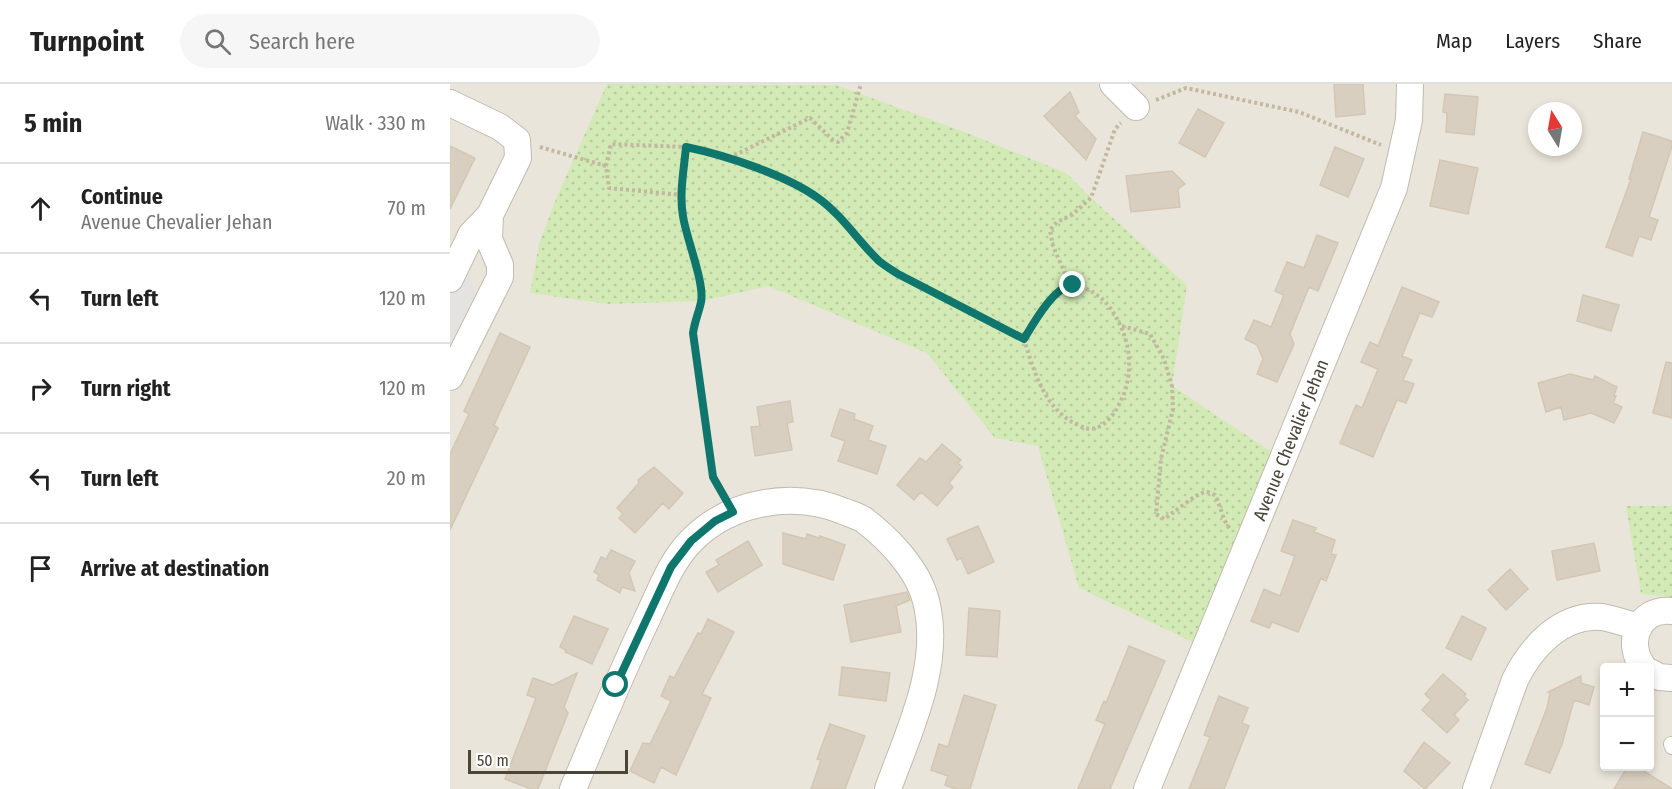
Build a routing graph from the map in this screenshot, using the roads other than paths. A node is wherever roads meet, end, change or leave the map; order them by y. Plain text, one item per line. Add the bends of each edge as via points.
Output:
1 (1113, 84) edge
2 (1410, 84) edge
3 (450, 103) edge
4 (1137, 107) road end
5 (490, 215) junction
6 (450, 279) edge
7 (450, 377) edge
8 (1672, 611) edge
9 (1639, 627) junction
10 (1641, 663) edge
11 (1654, 674) edge
12 (1672, 678) edge
13 (573, 789) edge
14 (888, 789) edge
15 (1147, 789) edge
16 (1476, 789) edge

1 - 4 street
2 - 15 street, Avenue Chevalier Jehan via 1409,120 1394,188
3 - 5 street via 518,140 518,158
5 - 6 street via 471,235
5 - 7 street via 489,239 501,265 500,277
8 - 9 street via 1657,612
9 - 10 street via 1634,643
9 - 16 street via 1593,617 1560,628 1541,642 1515,680
11 - 12 street
13 - 14 street via 671,567 691,541 733,512 762,503 798,501 832,507 862,519 891,543 916,573 928,610 927,674

